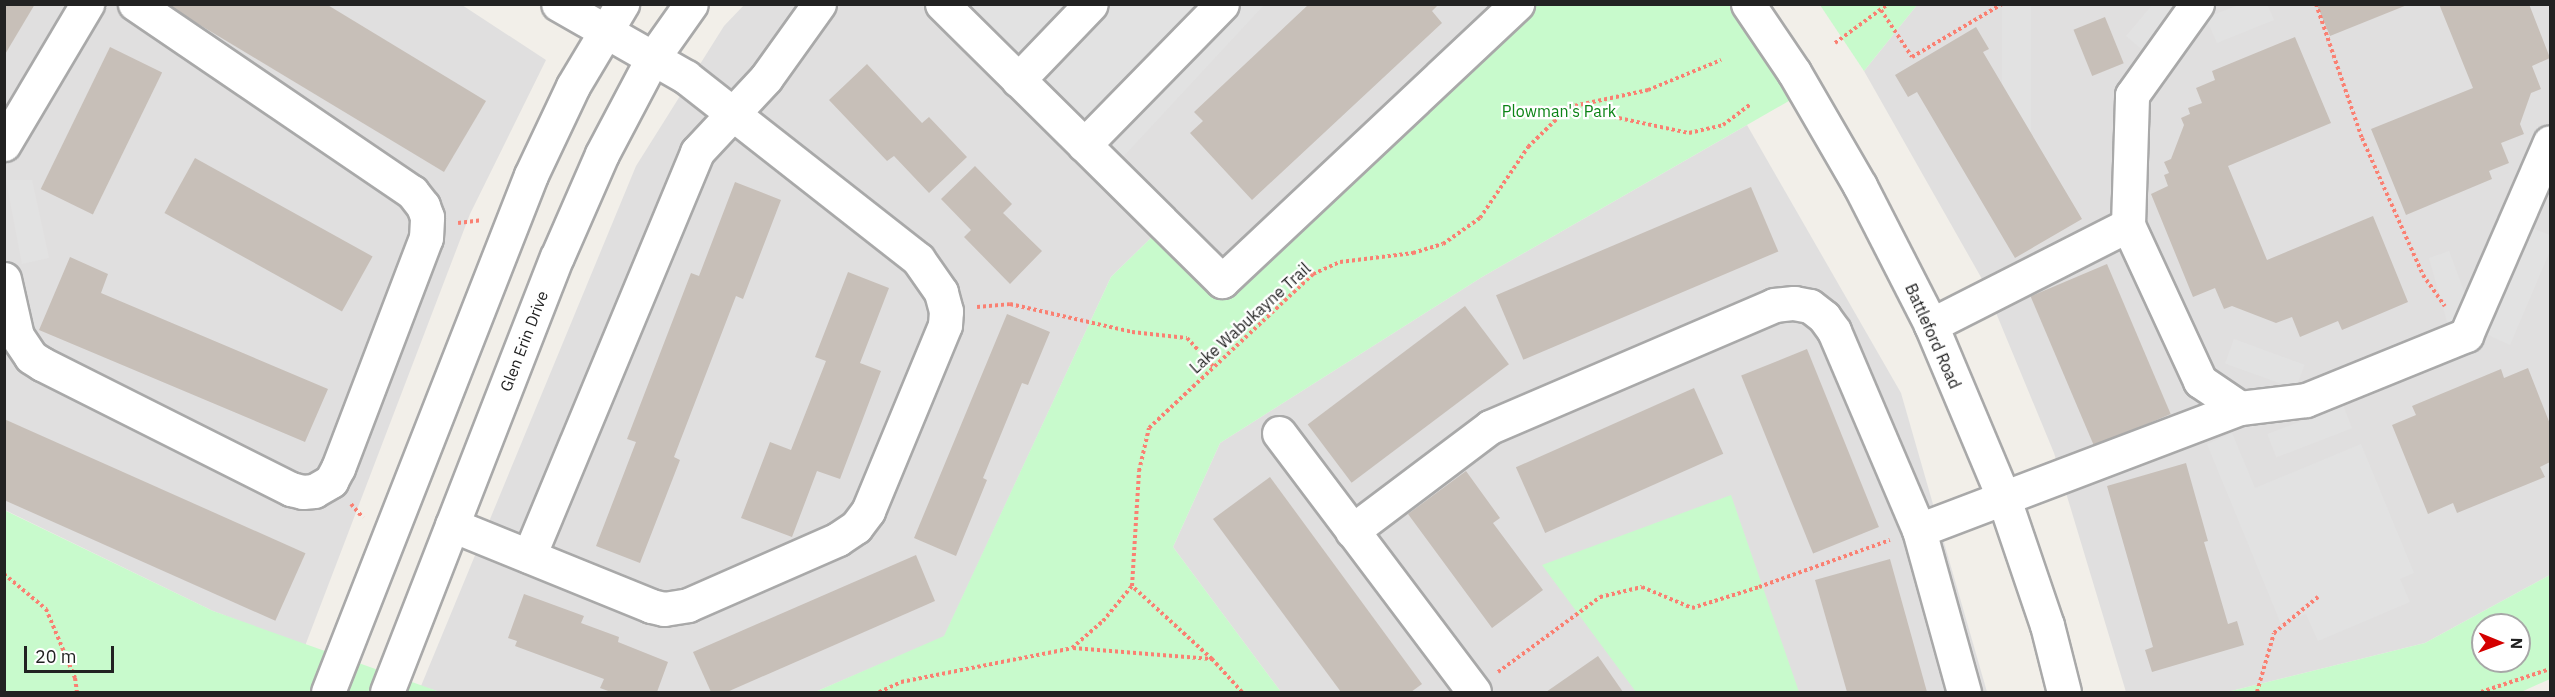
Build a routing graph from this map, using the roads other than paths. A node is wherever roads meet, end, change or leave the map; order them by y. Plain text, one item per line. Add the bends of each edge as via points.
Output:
1 (87, 4) edge
2 (135, 4) edge
3 (558, 4) edge
4 (622, 4) edge
5 (691, 4) edge
6 (819, 4) edge
7 (942, 4) edge
8 (1091, 4) edge
9 (1221, 4) edge
10 (1517, 4) edge
11 (1748, 4) edge
12 (2197, 4) edge
13 (604, 32) junction
14 (652, 58) junction
15 (1018, 80) junction
16 (733, 113) junction
17 (2550, 142) edge
18 (4, 144) edge
19 (1084, 144) junction
20 (2128, 225) junction
21 (4, 279) edge
22 (1931, 325) junction
23 (2240, 408) junction
24 (1279, 433) dead end
25 (2004, 499) junction
26 (452, 525) junction
27 (1919, 530) junction
28 (1352, 531) junction
29 (529, 556) junction
30 (1473, 692) edge
31 (328, 693) edge
32 (387, 693) edge
33 (1964, 693) edge
34 (2064, 693) edge

1 - 18 street
2 - 21 street via 412,192 423,206 428,228 338,468 330,480 314,491 291,489 31,357 17,336
3 - 13 street
4 - 13 street
5 - 14 street, Glen Erin Drive
6 - 16 street via 766,78
7 - 15 street
8 - 15 street
9 - 19 street
10 - 19 street via 1222,281
11 - 22 street, Battleford Road via 1794,72 1860,186
12 - 20 street via 2132,95
13 - 14 street
13 - 31 street via 573,86 515,214
14 - 16 street via 686,77
14 - 26 street, Glen Erin Drive via 602,154 557,257
15 - 19 street
16 - 29 street via 697,152
16 - 29 street via 918,259 941,292 946,311 939,343 868,511 856,527 838,538 677,608 651,606
17 - 23 street via 2466,335 2306,400
20 - 22 street
20 - 23 street via 2200,381
22 - 25 street, Battleford Road
23 - 25 street
24 - 28 street
25 - 27 street
25 - 34 street, Battleford Road via 2047,625
26 - 29 street
26 - 32 street, Glen Erin Drive
27 - 28 street via 1834,332 1810,306 1794,303 1774,305 1490,427
27 - 33 street
28 - 30 street

